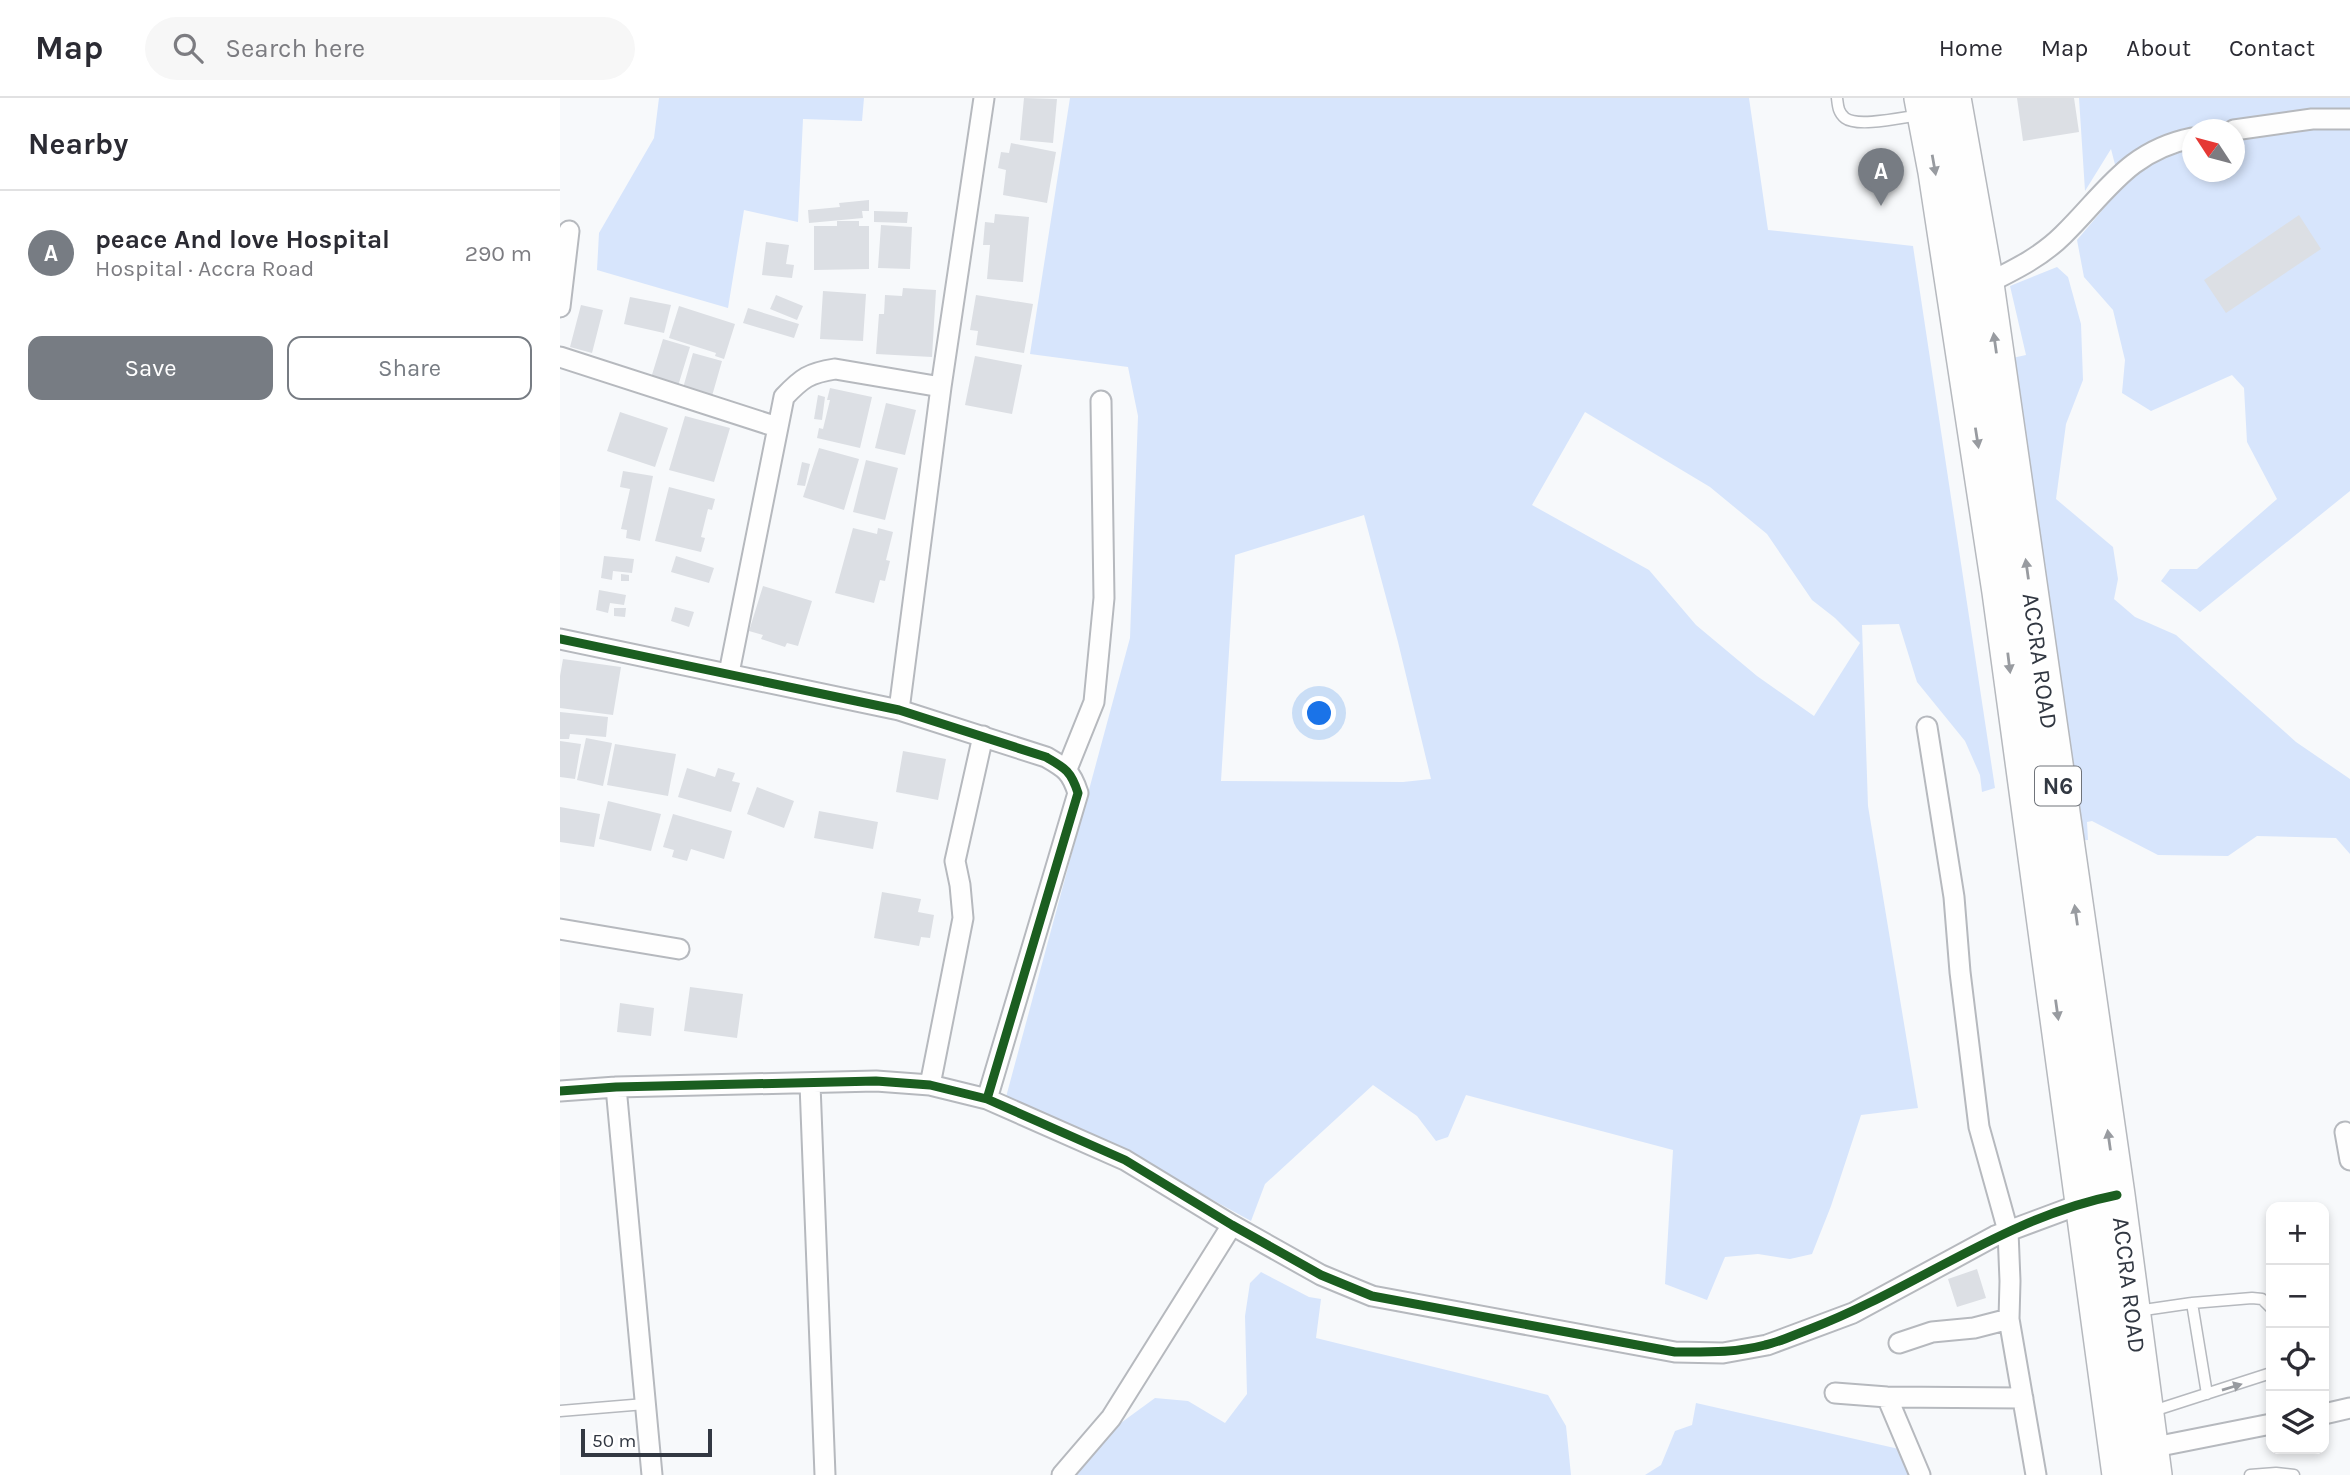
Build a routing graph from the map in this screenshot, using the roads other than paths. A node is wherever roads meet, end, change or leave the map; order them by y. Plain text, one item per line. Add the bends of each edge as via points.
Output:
1 (984, 98) edge
2 (1837, 98) edge
3 (1933, 104) edge
4 (2350, 119) edge
5 (2245, 129) edge
6 (2182, 140) edge
7 (569, 231) dead end
8 (1986, 284) junction
9 (560, 307) edge
10 (560, 357) edge
11 (941, 387) junction
12 (1101, 401) dead end
13 (777, 427) junction
14 (560, 639) edge
15 (729, 673) junction
16 (899, 710) junction
17 (1927, 727) dead end
18 (983, 736) junction
19 (1067, 769) junction
20 (560, 929) edge
21 (679, 949) dead end
22 (810, 1084) junction
23 (930, 1085) junction
24 (616, 1087) junction
25 (560, 1091) edge
26 (987, 1099) junction
27 (2345, 1132) dead end
28 (2350, 1160) edge
29 (2117, 1195) junction
30 (2082, 1202) junction
31 (1232, 1225) junction
32 (2008, 1231) junction
33 (2192, 1303) junction
34 (2266, 1303) edge
35 (2132, 1312) junction
36 (2009, 1319) junction
37 (1899, 1343) dead end
38 (2266, 1375) edge
39 (1835, 1393) dead end
40 (2207, 1394) junction
41 (1887, 1397) junction
42 (2023, 1398) junction
43 (645, 1404) junction
44 (2350, 1408) edge
45 (560, 1411) edge
46 (2146, 1413) junction
47 (2329, 1413) edge
48 (2266, 1426) edge
49 (2152, 1462) edge
50 (652, 1475) edge
51 (825, 1475) edge
52 (1062, 1475) edge
53 (1920, 1475) edge
54 (2036, 1475) edge
55 (2120, 1475) edge
56 (2250, 1475) edge
57 (2294, 1475) edge

1 - 11 street
2 - 3 lane via 1846,119 1858,123
3 - 8 highway, ACCRA ROAD / N6
3 -> 30 highway, ACCRA ROAD / N6 via 1936,172 2000,592
4 - 5 street
6 - 8 street via 2134,163 2053,244
7 - 9 street
29 -> 8 highway, ACCRA ROAD / N6
10 - 13 street
11 - 13 street via 835,369 821,371 800,380 785,397
11 - 16 street
12 - 19 street via 1104,598 1094,702
13 - 15 street
14 - 15 street
15 - 16 street
16 - 18 street
17 - 32 street via 1954,897 1979,1127
18 - 19 street
18 - 23 street via 955,861 962,918
19 - 26 street via 1078,793
20 - 21 street
22 - 23 street via 876,1081
22 - 24 street
22 - 51 street
23 - 26 street
24 - 25 street
24 - 43 street
26 - 31 street via 1125,1160
27 - 28 street
29 - 30 street
29 - 35 highway, ACCRA ROAD / N6
30 - 32 street
30 - 55 highway, ACCRA ROAD / N6
31 - 32 street via 1321,1275 1372,1296 1675,1352 1723,1353 1767,1345 1853,1313
31 - 52 street via 1111,1418
32 - 36 street
33 - 34 lane via 2252,1298
33 - 35 lane
33 - 40 lane
35 - 46 highway, ACCRA ROAD / N6
36 - 37 street via 1932,1332
36 - 42 street
40 -> 38 lane
39 - 41 street
40 - 46 lane
41 - 42 street
41 - 53 street
42 - 54 street
43 - 45 lane
43 - 50 street
44 - 47 street
46 - 49 highway, ACCRA ROAD / N6
48 - 49 street
56 - 57 lane

